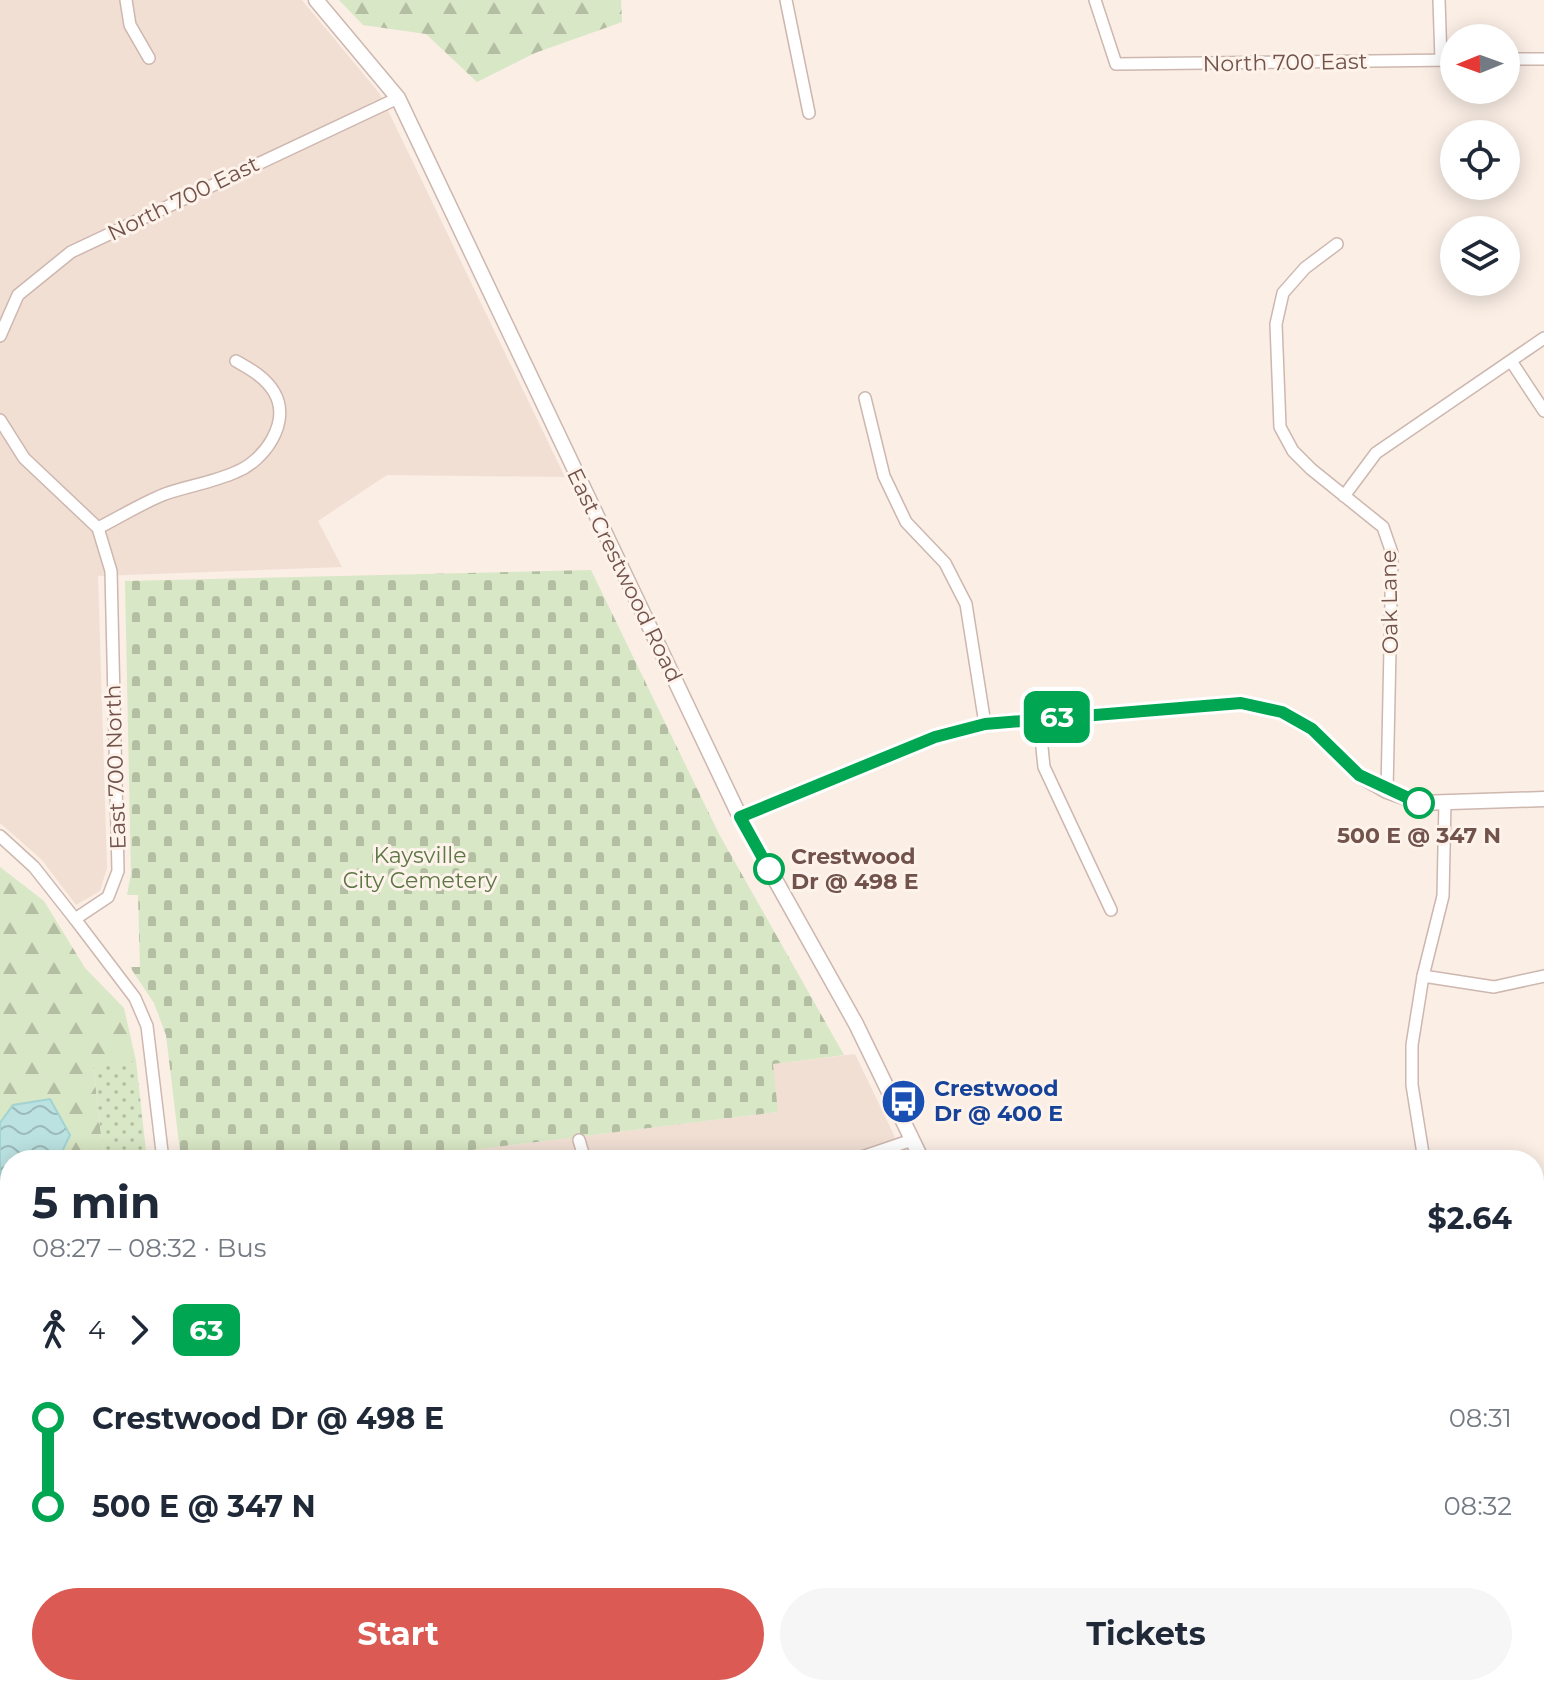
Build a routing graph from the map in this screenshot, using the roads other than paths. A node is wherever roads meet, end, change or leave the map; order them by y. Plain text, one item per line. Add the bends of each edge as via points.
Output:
1 (126, 0) edge
2 (316, 0) edge
3 (786, 0) edge
4 (1095, 0) edge
5 (1439, 0) edge
6 (1440, 30) edge
7 (149, 58) dead end
8 (1520, 59) edge
9 (1544, 59) edge
10 (1440, 60) edge
11 (398, 98) junction
12 (809, 113) dead end
13 (1337, 244) dead end
14 (0, 336) edge
15 (1544, 338) edge
16 (236, 361) dead end
17 (1511, 361) junction
18 (865, 398) dead end
19 (1544, 411) edge
20 (0, 420) edge
21 (1344, 496) junction
22 (98, 528) junction
23 (1039, 718) junction
24 (985, 724) junction
25 (1387, 791) junction
26 (1544, 799) edge
27 (1445, 802) junction
28 (740, 817) junction
29 (0, 836) edge
30 (1111, 910) dead end
31 (75, 919) junction
32 (1423, 976) junction
33 (1544, 976) edge
34 (579, 1140) dead end
35 (912, 1140) junction
36 (162, 1150) edge
37 (582, 1150) edge
38 (882, 1150) edge
39 (917, 1150) edge
40 (1422, 1150) edge

1 - 7 street via 130,25
2 - 11 street, East Crestwood Road
3 - 12 street
4 - 10 street, North 700 East via 1116,64
5 - 6 street
8 - 9 street
11 - 14 street, North 700 East via 71,252 18,295
11 - 28 street, East Crestwood Road
13 - 21 street, Oak Lane via 1283,293 1276,324 1280,427 1293,451
15 - 17 street
16 - 22 street via 259,374 276,394 279,418 265,451 237,472 163,495
17 - 19 street
17 - 21 street via 1376,453
18 - 24 street via 884,476 906,522 945,563 966,604
20 - 22 street, East 700 North via 24,458
21 - 25 street, Oak Lane via 1383,527 1392,553
22 - 31 street, East 700 North via 111,571 118,871 108,897
23 - 24 street
23 - 25 street via 1241,703 1282,712 1312,729 1359,775
23 - 30 street via 1044,767
24 - 28 street via 935,737
25 - 27 street via 1420,803
26 - 27 street
27 - 32 street via 1443,896
28 - 35 street, East Crestwood Road via 856,1024
29 - 31 street via 34,867
31 - 36 street via 135,998 147,1026
32 - 33 street via 1494,987
32 - 40 street via 1412,1045
34 - 37 street
35 - 38 street
35 - 39 street, East Crestwood Road

